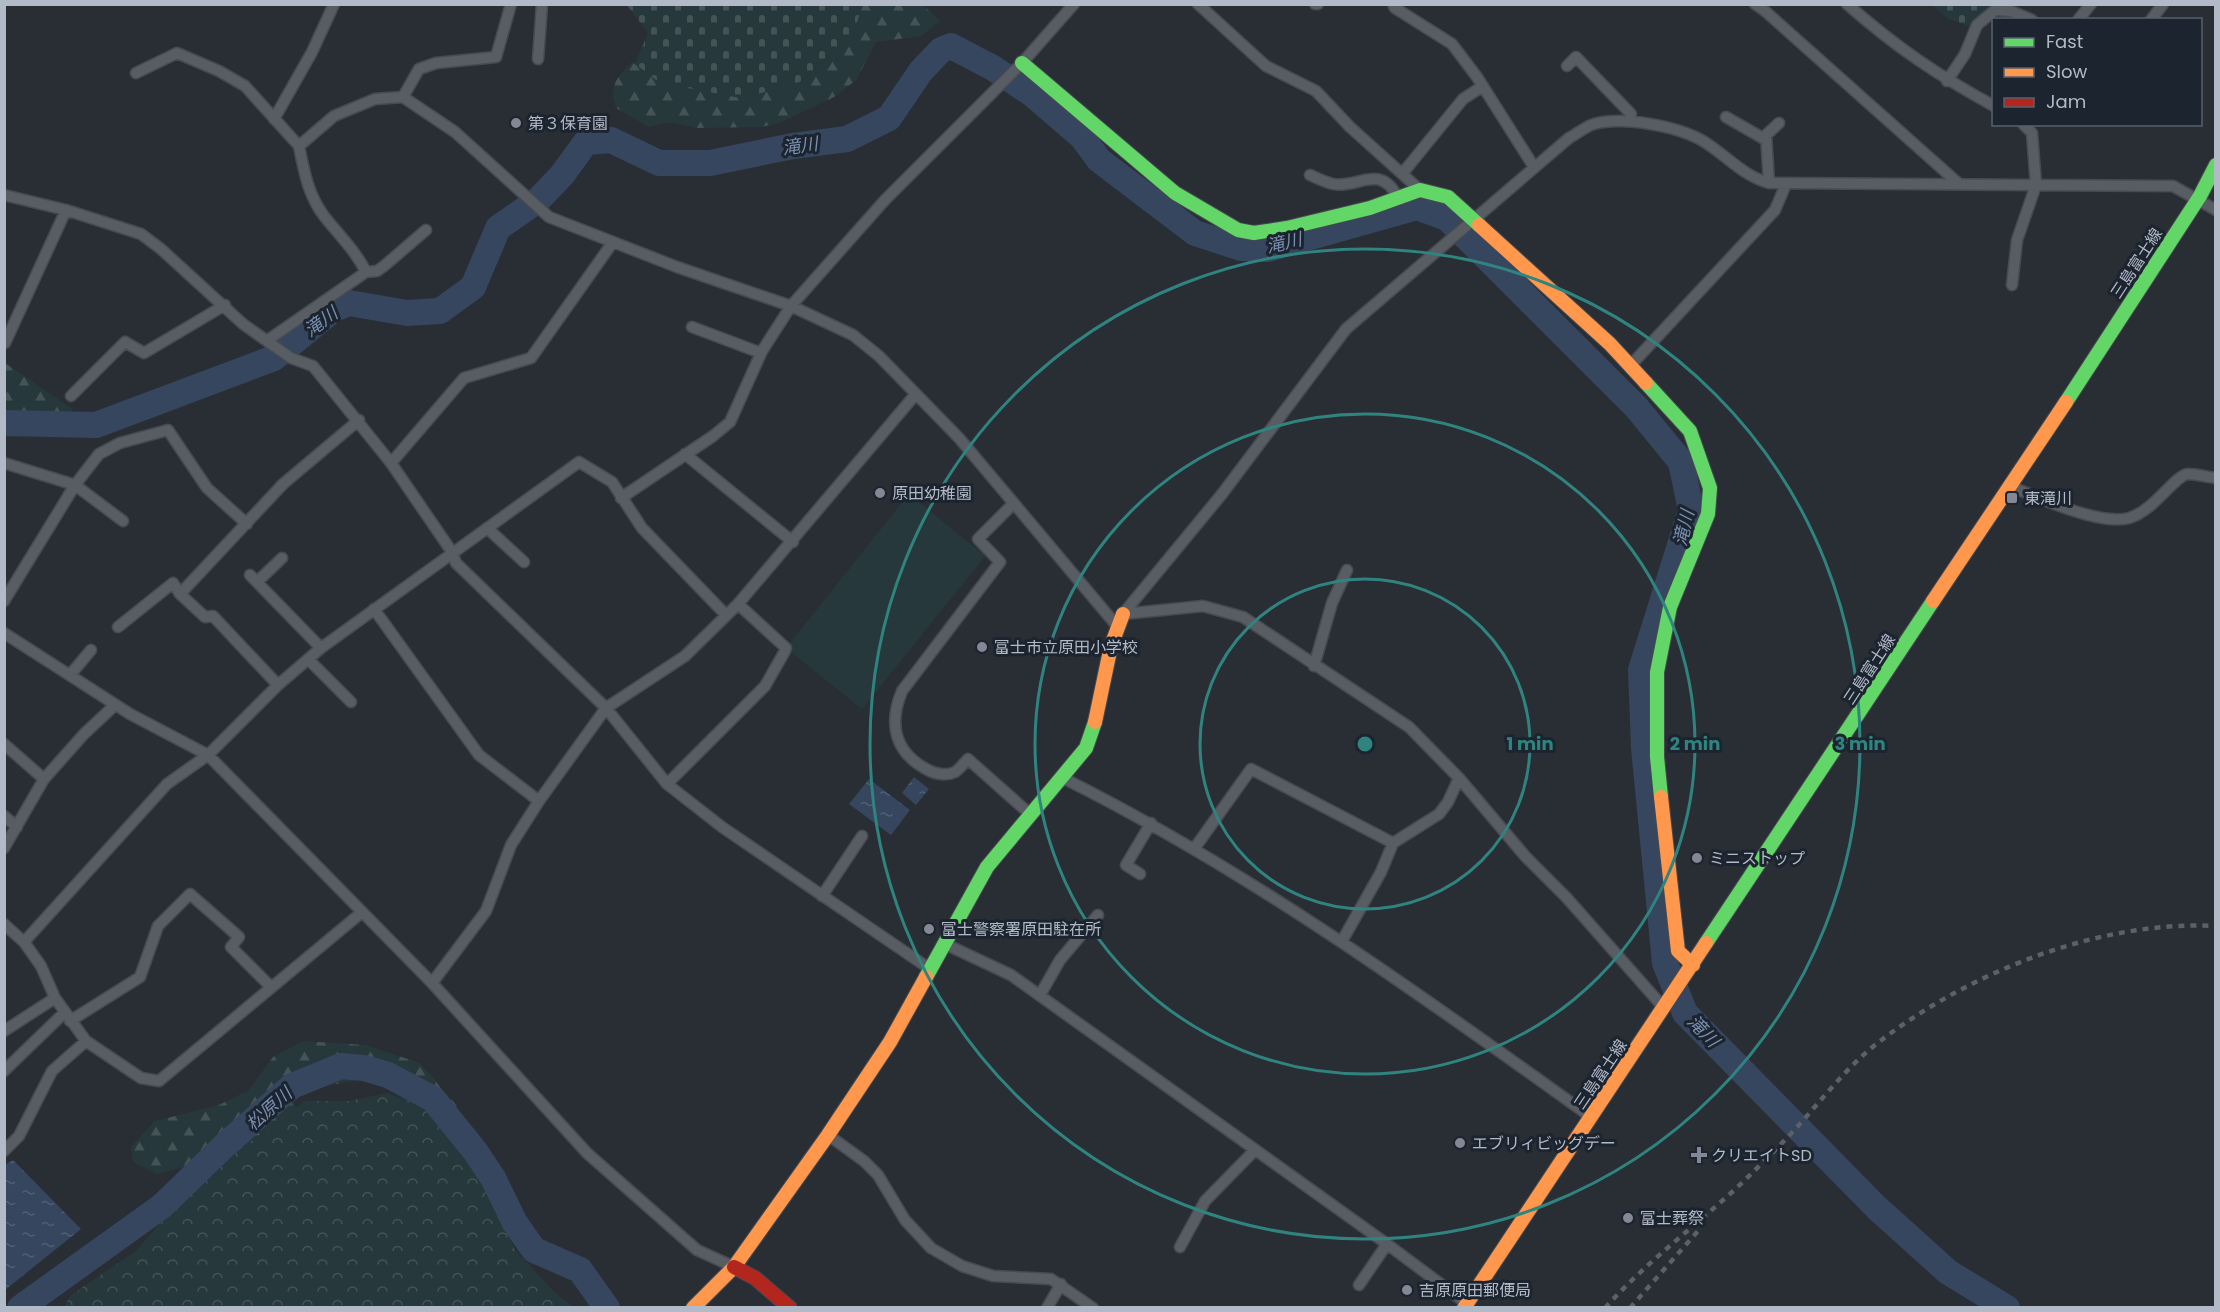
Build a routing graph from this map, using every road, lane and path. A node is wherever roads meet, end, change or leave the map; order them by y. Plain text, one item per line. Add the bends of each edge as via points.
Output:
1 (334, 4) edge
2 (511, 4) edge
3 (542, 4) edge
4 (1074, 4) edge
5 (1198, 4) edge
6 (1393, 4) edge
7 (1755, 4) edge
8 (1847, 4) edge
9 (2091, 4) edge
10 (2163, 4) edge
11 (2027, 18) edge
12 (2080, 18) edge
13 (2152, 18) edge
14 (538, 59) dead end
15 (1022, 63) junction
16 (1567, 66) dead end
17 (136, 73) dead end
18 (1947, 81) junction
19 (1483, 86) junction
20 (403, 97) junction
21 (1992, 105) edge
22 (1632, 114) dead end
23 (1726, 117) dead end
24 (274, 119) junction
25 (1779, 123) dead end
26 (2025, 126) edge
27 (1766, 140) junction
28 (299, 146) junction
29 (2216, 165) edge
30 (1534, 167) junction
31 (1402, 174) junction
32 (1310, 175) dead end
33 (1769, 183) junction
34 (1958, 183) junction
35 (1786, 184) junction
36 (2036, 185) junction
37 (1420, 190) junction
38 (4, 195) edge
39 (1397, 196) junction
40 (2197, 199) junction
41 (66, 210) junction
42 (2216, 210) edge
43 (1474, 220) junction
44 (426, 230) dead end
45 (613, 242) junction
46 (366, 272) junction
47 (2012, 285) dead end
48 (225, 305) junction
49 (791, 306) junction
50 (692, 327) dead end
51 (268, 340) junction
52 (4, 343) edge
53 (761, 353) junction
54 (1630, 366) junction
55 (915, 394) junction
56 (71, 396) dead end
57 (359, 420) junction
58 (685, 454) junction
59 (4, 463) edge
60 (392, 463) junction
61 (2216, 478) edge
62 (75, 485) junction
63 (2009, 486) junction
64 (621, 498) junction
65 (1014, 503) junction
66 (123, 521) dead end
67 (247, 524) junction
68 (487, 528) junction
69 (793, 542) junction
70 (452, 552) junction
71 (282, 558) dead end
72 (524, 562) dead end
73 (1347, 570) dead end
74 (180, 594) junction
75 (4, 601) edge
76 (738, 604) junction
77 (374, 609) junction
78 (726, 615) junction
79 (1120, 620) junction
80 (118, 627) dead end
81 (4, 633) edge
82 (321, 648) junction
83 (91, 650) dead end
84 (309, 660) junction
85 (1314, 666) junction
86 (70, 675) junction
87 (278, 685) junction
88 (351, 702) dead end
89 (115, 705) junction
90 (606, 708) junction
91 (4, 744) edge
92 (208, 755) junction
93 (1063, 778) junction
94 (1459, 778) junction
95 (44, 779) junction
96 (667, 784) junction
97 (539, 801) junction
98 (1031, 815) junction
99 (4, 816) edge
100 (1151, 823) junction
101 (17, 827) junction
102 (862, 836) dead end
103 (1393, 843) junction
104 (4, 848) edge
105 (1194, 849) junction
106 (1140, 874) dead end
107 (822, 896) junction
108 (361, 913) junction
109 (1098, 915) dead end
110 (4, 924) edge
111 (1342, 941) junction
112 (24, 942) junction
113 (942, 943) junction
114 (1693, 965) junction
115 (930, 969) junction
116 (153, 973) dead end
117 (140, 977) junction
118 (432, 983) junction
119 (271, 987) junction
120 (1040, 995) junction
121 (55, 998) junction
122 (1666, 1005) junction
123 (67, 1017) junction
124 (4, 1031) edge
125 (86, 1041) junction
126 (4, 1071) edge
127 (1591, 1117) junction
128 (828, 1135) junction
129 (4, 1150) edge
130 (1255, 1150) junction
131 (1387, 1244) junction
132 (1180, 1247) dead end
133 (734, 1267) junction
134 (1061, 1284) junction
135 (1359, 1285) dead end
136 (1465, 1305) edge
137 (693, 1308) edge
138 (790, 1308) edge
139 (1047, 1308) edge
140 (1093, 1308) edge

1 - 24 street
2 - 20 street via 496,57 436,63 419,69
3 - 14 street
4 - 15 street
5 - 31 street via 1266,66 1317,91
6 - 19 street via 1395,9 1452,44
7 - 34 street
8 - 18 street via 1896,46
9 - 12 street
10 - 13 street
11 - 18 street via 1995,10 1977,25 1965,54
15 - 39 street via 1174,193 1238,230 1254,233 1287,228 1371,208
15 - 49 street via 884,201
16 - 22 street via 1576,57
17 - 24 street via 177,53 245,86
18 - 21 street
19 - 30 street
19 - 31 street via 1463,99
20 - 28 street via 375,99 334,116
20 - 45 street via 455,132 549,217
23 - 27 street
24 - 28 street
25 - 27 street via 1766,135
26 - 36 street via 2032,133
27 - 33 street
28 - 46 street via 308,188
29 - 40 street, 三島富士線
30 - 33 street via 1593,124 1629,122 1671,127 1702,141 1752,178
30 - 43 street
31 - 37 street
32 - 39 street via 1334,184 1372,177 1392,188
33 - 35 street
34 - 35 street
34 - 36 street
35 - 54 street via 1775,210
36 - 40 street via 2173,186
36 - 47 street via 2017,240
37 - 39 street
37 - 43 street via 1448,196
38 - 41 street
40 - 42 street
40 - 63 street, 三島富士線
41 - 48 street via 141,234
41 - 52 street
43 - 54 street
43 - 79 street via 1346,329 1222,494
44 - 46 street via 377,271
45 - 49 street
45 - 60 street via 531,358 464,378
46 - 51 street
48 - 51 street via 243,324
48 - 56 street via 144,353 125,342
49 - 53 street
49 - 55 street via 853,335
50 - 53 street
51 - 57 street via 291,358 313,366
53 - 58 street via 730,422
54 - 114 street via 1690,431 1710,488 1708,513 1670,606 1657,672 1657,757 1678,951
55 - 65 street
55 - 69 street
57 - 60 street
57 - 67 street via 283,484
58 - 64 street
58 - 69 street
59 - 62 street
60 - 70 street
61 - 63 street via 2187,474 2180,477 2148,510 2127,519 2074,512
62 - 66 street
62 - 67 street via 99,454 120,442 168,430 207,489
62 - 75 street
63 - 114 street, 三島富士線
64 - 68 street via 612,482 579,462
64 - 78 street via 642,528
65 - 79 street
65 - 98 street via 978,539 1000,562 902,691 896,731 901,749 918,765 935,774 954,772 968,759
67 - 74 street
68 - 70 street
68 - 72 street
69 - 76 street
70 - 77 street
70 - 90 street via 456,563
71 - 82 street via 253,579
73 - 85 street via 1332,603
74 - 80 street via 173,583
74 - 87 street via 205,617 213,616
76 - 78 street
76 - 96 street via 785,651 765,686
77 - 82 street
77 - 97 street via 479,755
78 - 90 street via 685,656
79 - 85 street via 1203,606 1243,617
79 - 93 street via 1096,724 1086,748
81 - 86 street
82 - 84 street
83 - 86 street
84 - 87 street
84 - 88 street
85 - 94 street via 1409,727
86 - 89 street
87 - 92 street
89 - 92 street
89 - 95 street
90 - 96 street
90 - 97 street
91 - 95 street
92 - 108 street
92 - 112 street via 167,784
93 - 98 street
93 - 100 street
94 - 103 street via 1439,814
94 - 122 street
95 - 101 street
96 - 107 street
97 - 118 street via 511,845 486,912
98 - 113 street via 987,867
99 - 101 street
100 - 105 street
100 - 106 street via 1126,865
101 - 104 street
102 - 107 street
103 - 105 street via 1251,769
103 - 111 street
105 - 111 street
107 - 115 street
108 - 118 street
108 - 119 street
109 - 120 street via 1060,960
110 - 112 street
111 - 127 street
112 - 121 street via 41,966
113 - 115 street
113 - 120 street via 1011,975
114 - 122 street, 三島富士線
115 - 128 street via 890,1042
116 - 117 street
117 - 119 street via 158,926 190,894 239,937 231,947
117 - 123 street
118 - 133 street via 588,1153 697,1250
119 - 125 street via 159,1081 141,1078
120 - 130 street
121 - 123 street
121 - 124 street
122 - 127 street, 三島富士線
123 - 125 street
123 - 126 street
125 - 129 street via 52,1071 20,1136
127 - 136 street, 三島富士線
128 - 133 street
128 - 134 street via 878,1175 905,1220 931,1248 962,1266 993,1276 1051,1279
130 - 131 street
130 - 132 street via 1205,1201
131 - 135 street
131 - 136 street
133 - 137 street
133 - 138 street via 755,1278
134 - 139 street
134 - 140 street

